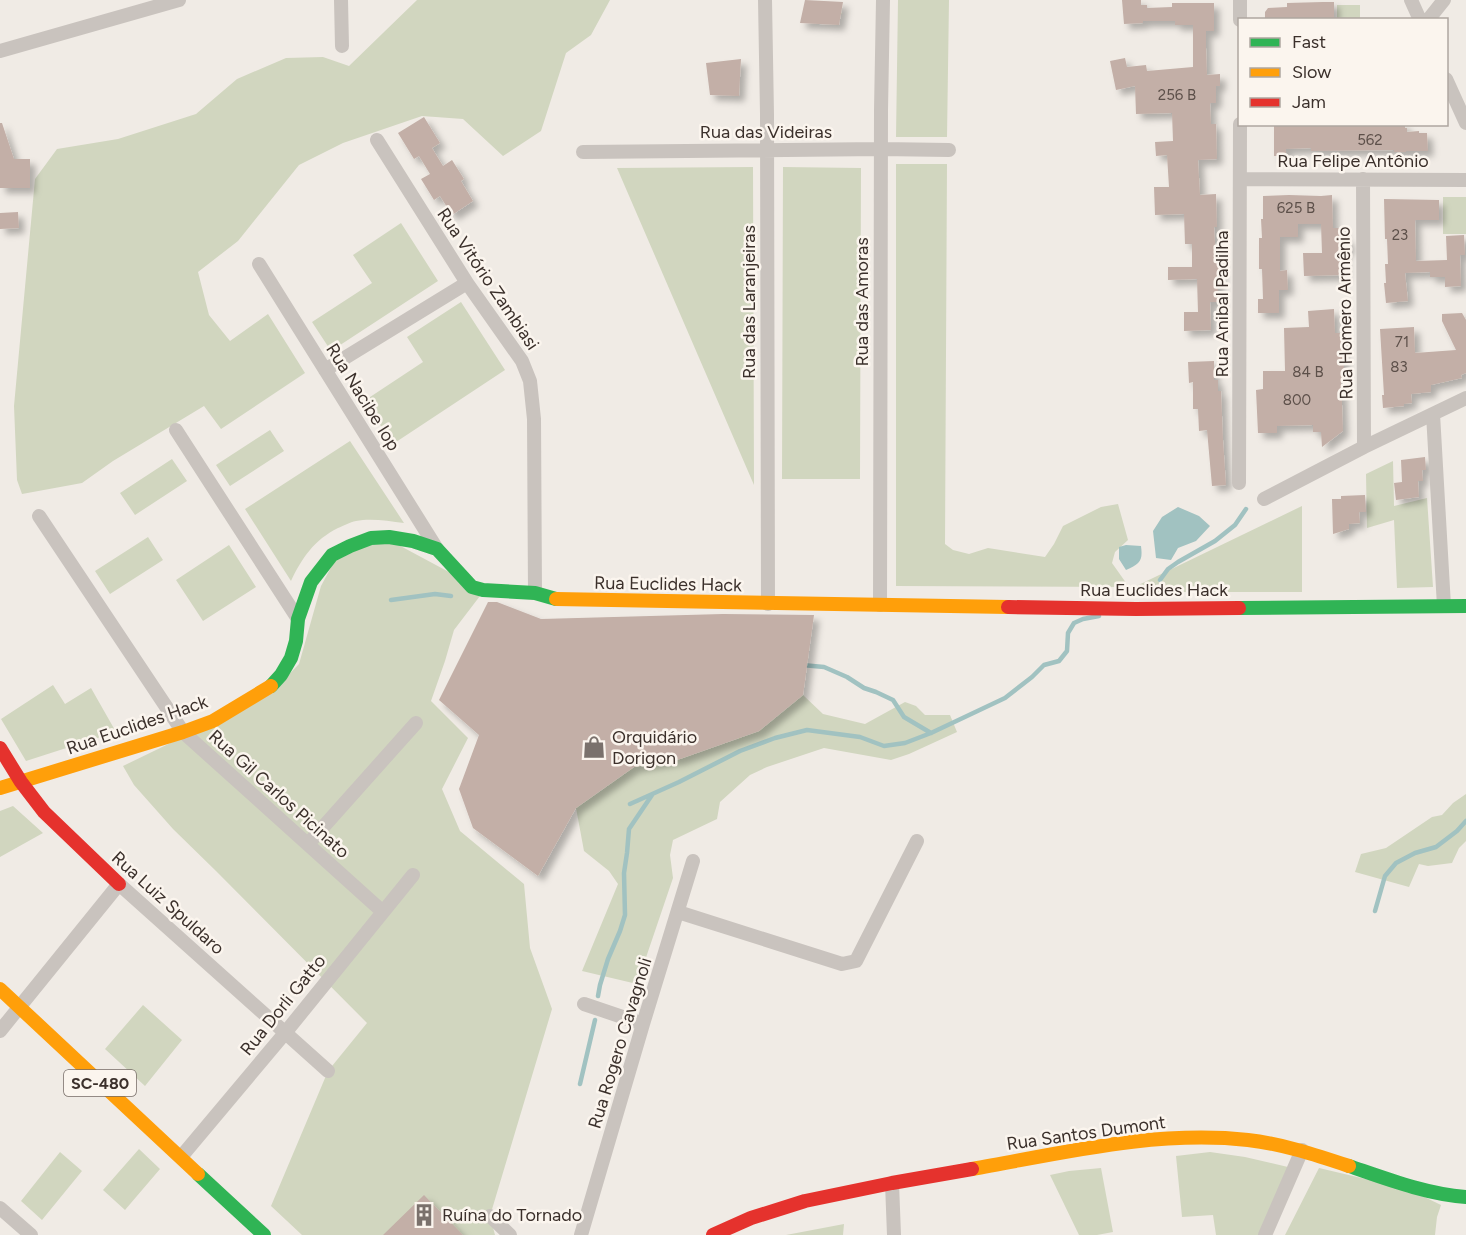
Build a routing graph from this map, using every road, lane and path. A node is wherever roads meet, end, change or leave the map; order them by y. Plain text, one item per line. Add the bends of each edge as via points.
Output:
1 (179, 0) edge
2 (341, 0) edge
3 (765, 0) edge
4 (884, 0) edge
5 (1240, 0) edge
6 (1412, 0) edge
7 (1444, 0) edge
8 (1240, 18) edge
9 (1419, 18) edge
10 (1430, 18) edge
11 (342, 46) dead end
12 (0, 51) edge
13 (1448, 83) edge
14 (1466, 123) edge
15 (1240, 126) edge
16 (377, 140) dead end
17 (881, 149) junction
18 (767, 150) junction
19 (949, 150) dead end
20 (584, 152) dead end
21 (1240, 179) junction
22 (1363, 179) junction
23 (1466, 180) edge
24 (259, 264) dead end
25 (467, 283) junction
26 (325, 370) junction
27 (1466, 398) edge
28 (1433, 414) junction
29 (176, 430) dead end
30 (1365, 447) junction
31 (1239, 483) dead end
32 (1264, 499) dead end
33 (39, 516) dead end
34 (437, 549) junction
35 (535, 593) junction
36 (768, 604) junction
37 (880, 605) junction
38 (1444, 606) junction
39 (1466, 606) edge
40 (298, 619) junction
41 (416, 723) dead end
42 (183, 732) junction
43 (0, 748) edge
44 (21, 782) junction
45 (0, 788) edge
46 (917, 841) dead end
47 (308, 844) junction
48 (693, 861) dead end
49 (413, 875) dead end
50 (119, 884) junction
51 (382, 912) junction
52 (678, 912) junction
53 (0, 989) edge
54 (584, 1004) dead end
55 (19, 1008) junction
56 (643, 1024) junction
57 (0, 1031) edge
58 (285, 1032) junction
59 (328, 1071) dead end
60 (1302, 1150) junction
61 (181, 1157) junction
62 (892, 1183) junction
63 (1466, 1197) edge
64 (0, 1208) edge
65 (490, 1216) dead end
66 (31, 1235) edge
67 (264, 1235) edge
68 (510, 1235) edge
69 (581, 1235) edge
70 (713, 1235) edge
71 (894, 1235) edge
72 (1265, 1235) edge

1 - 12 street
2 - 11 street
3 - 18 street, Rua das Laranjeiras
4 - 17 street, Rua das Amoras
5 - 8 street
6 - 9 street
7 - 10 street
13 - 14 street
15 - 21 street, Rua Anibal Padilha
16 - 25 street, Rua Vitório Zambiasi
17 - 18 street, Rua das Videiras
17 - 19 street, Rua das Videiras
17 - 37 street, Rua das Amoras
18 - 20 street, Rua das Videiras
18 - 36 street, Rua das Laranjeiras
21 - 22 street, Rua Felipe Antônio
21 - 31 street, Rua Anibal Padilha
22 - 23 street, Rua Felipe Antônio
22 - 30 street, Rua Homero Armênio
24 - 26 street, Rua Nacibe Iop
25 - 26 street
25 - 35 street, Rua Vitório Zambiasi via 522,361 530,381 534,419
26 - 34 street, Rua Nacibe Iop
27 - 28 street
28 - 30 street
28 - 38 street
29 - 40 street
30 - 32 street
33 - 42 street, Rua Gil Carlos Picinato
34 - 35 street, Rua Euclides Hack via 472,587
34 - 40 street, Rua Euclides Hack via 389,537 371,538 332,555 311,582
35 - 36 street, Rua Euclides Hack via 560,600
36 - 37 street, Rua Euclides Hack
37 - 38 street, Rua Euclides Hack via 1136,609
38 - 39 street, Rua Euclides Hack
40 - 42 street, Rua Euclides Hack via 291,658 270,687 213,721
41 - 47 street
42 - 44 street, Rua Euclides Hack
42 - 47 street, Rua Gil Carlos Picinato
43 - 44 street, Rua Luiz Spuldaro
44 - 45 street, Rua Euclides Hack
44 - 50 street, Rua Luiz Spuldaro via 44,812
46 - 52 street via 856,961 842,964
47 - 51 street, Rua Gil Carlos Picinato
48 - 52 street, Rua Rogero Cavagnoli
49 - 51 street, Rua Dorli Gatto
50 - 55 street
50 - 58 street, Rua Luiz Spuldaro
51 - 58 street, Rua Dorli Gatto
52 - 56 street, Rua Rogero Cavagnoli
53 - 55 street, SC-480
54 - 56 street
55 - 57 street
55 - 61 street, SC-480
56 - 69 street, Rua Rogero Cavagnoli
58 - 59 street, Rua Luiz Spuldaro
58 - 61 street, Rua Dorli Gatto
60 - 62 street, Rua Santos Dumont via 1248,1140 1146,1140
60 - 63 street, Rua Santos Dumont via 1409,1185
60 - 72 street
61 - 67 street, SC-480
62 - 70 street, Rua Santos Dumont via 805,1201
62 - 71 street
64 - 66 street
65 - 68 street

